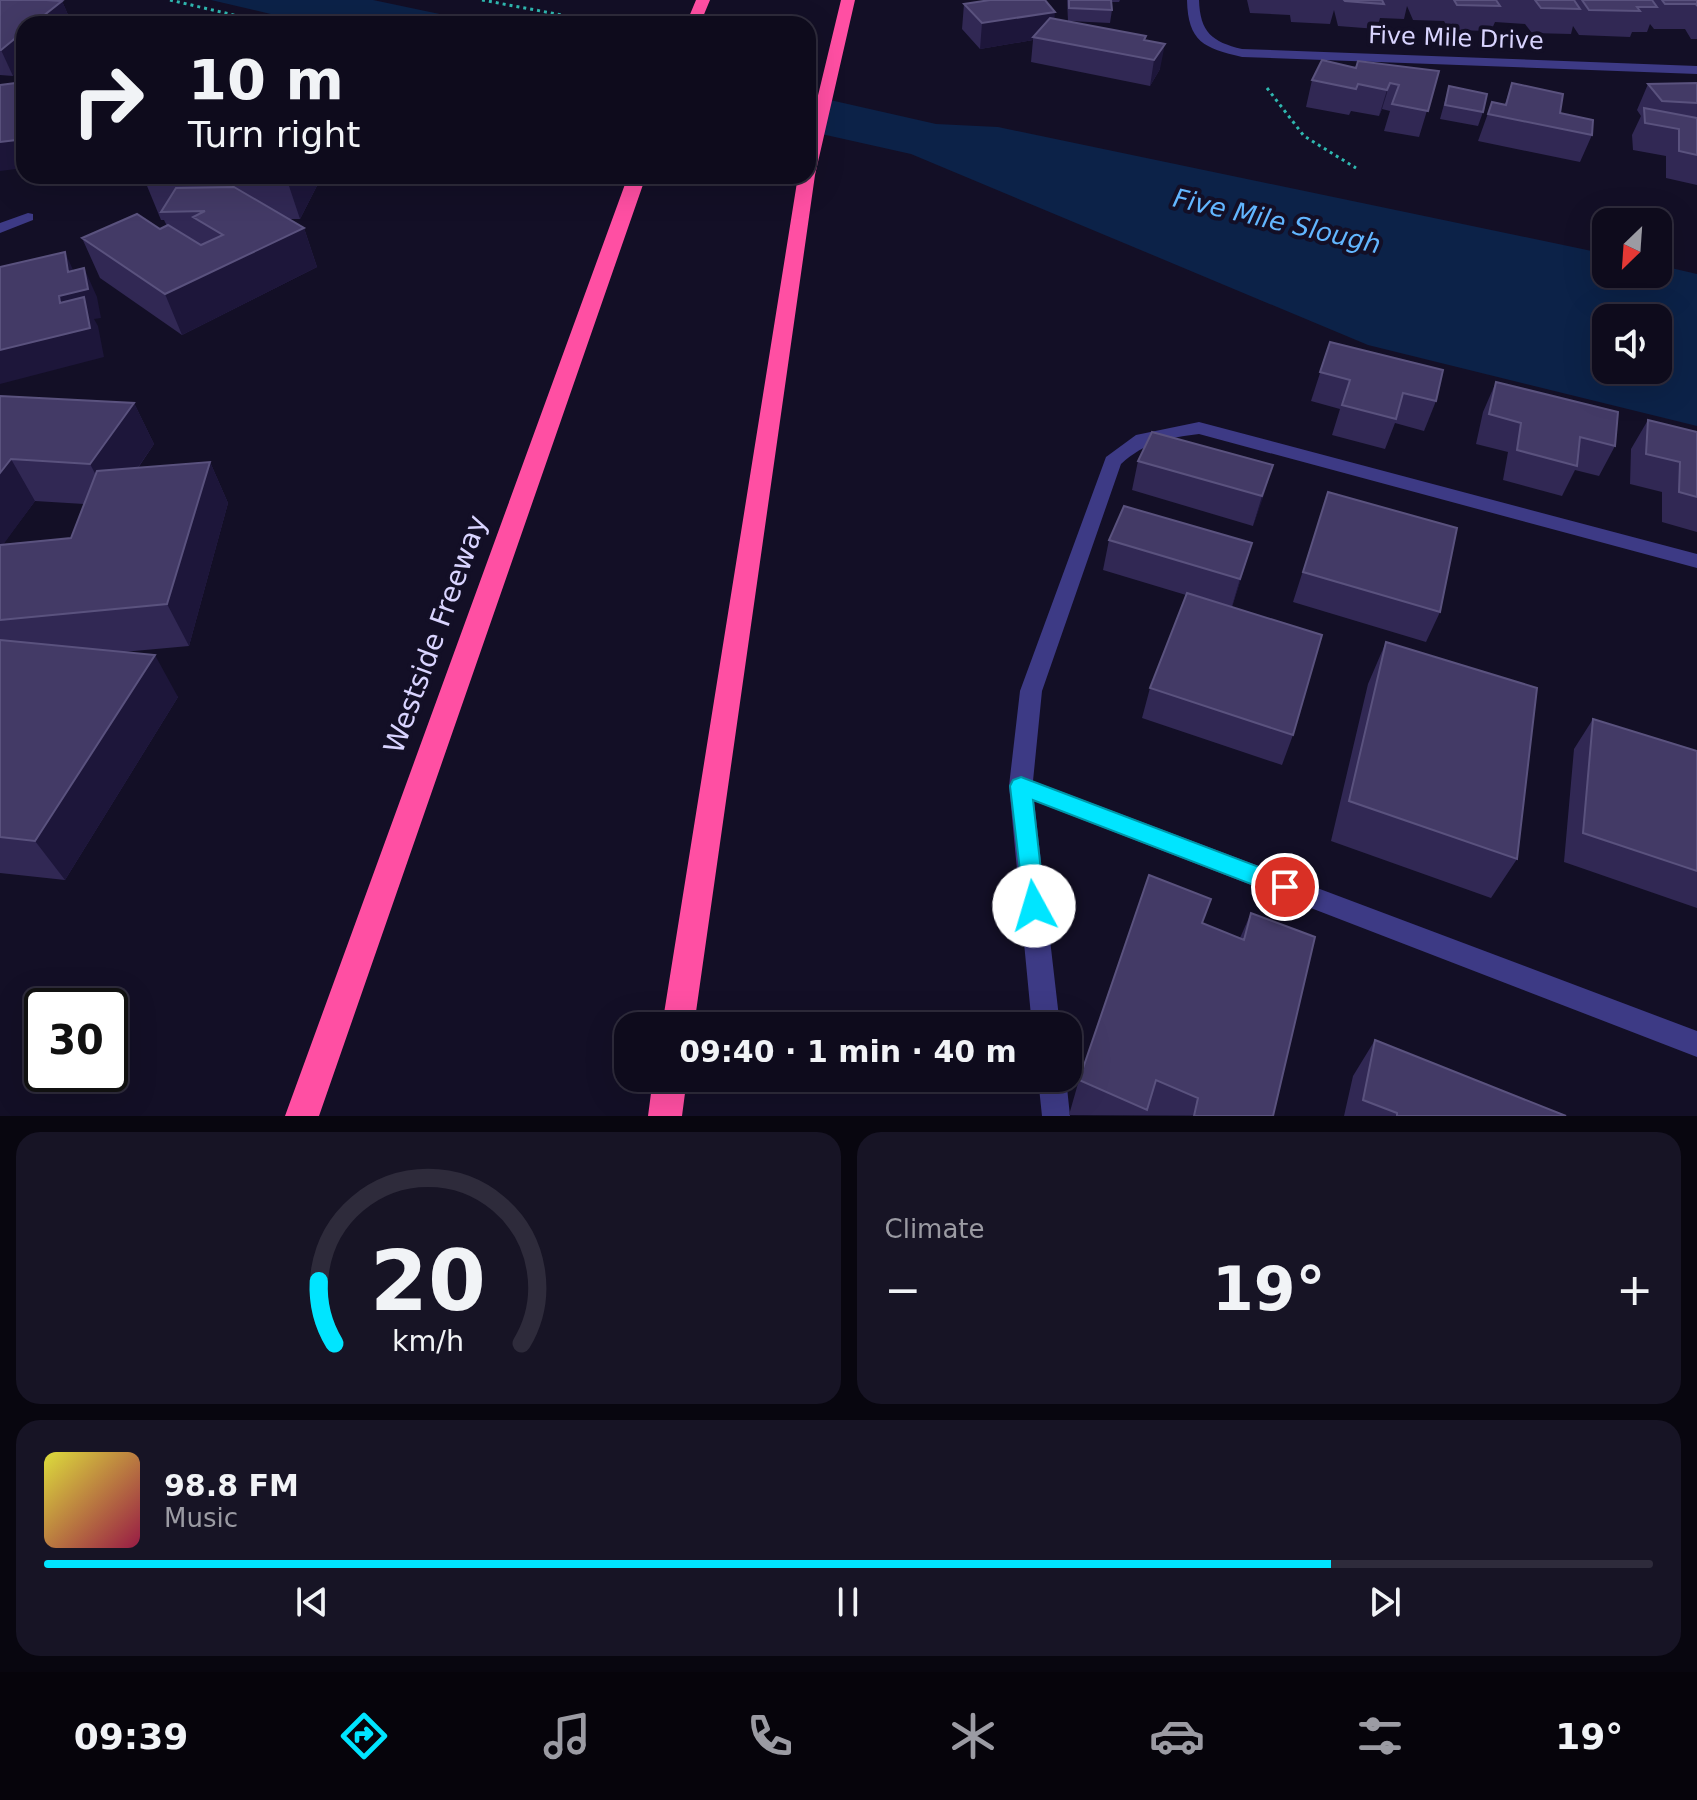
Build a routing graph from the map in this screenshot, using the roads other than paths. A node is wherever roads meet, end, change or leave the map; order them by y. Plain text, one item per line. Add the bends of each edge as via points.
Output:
1 (848, 0) edge
2 (1193, 0) edge
3 (1697, 70) edge
4 (816, 137) edge
5 (634, 184) edge
6 (806, 184) edge
7 (28, 217) dead end
8 (0, 228) edge
9 (1697, 561) edge
10 (1021, 786) junction
11 (680, 1012) edge
12 (1045, 1012) edge
13 (1697, 1044) edge
14 (668, 1092) edge
15 (1053, 1092) edge
16 (302, 1116) edge
17 (665, 1116) edge
18 (1056, 1116) edge

1 - 4 highway
2 - 3 street, Five Mile Drive via 1192,24 1198,35 1242,53
5 - 16 highway, Westside Freeway
6 - 11 highway
7 - 8 street
9 - 10 street via 1199,428 1155,434 1133,442 1113,461 1031,691
10 - 12 street
10 - 13 street
14 - 17 highway
15 - 18 street

